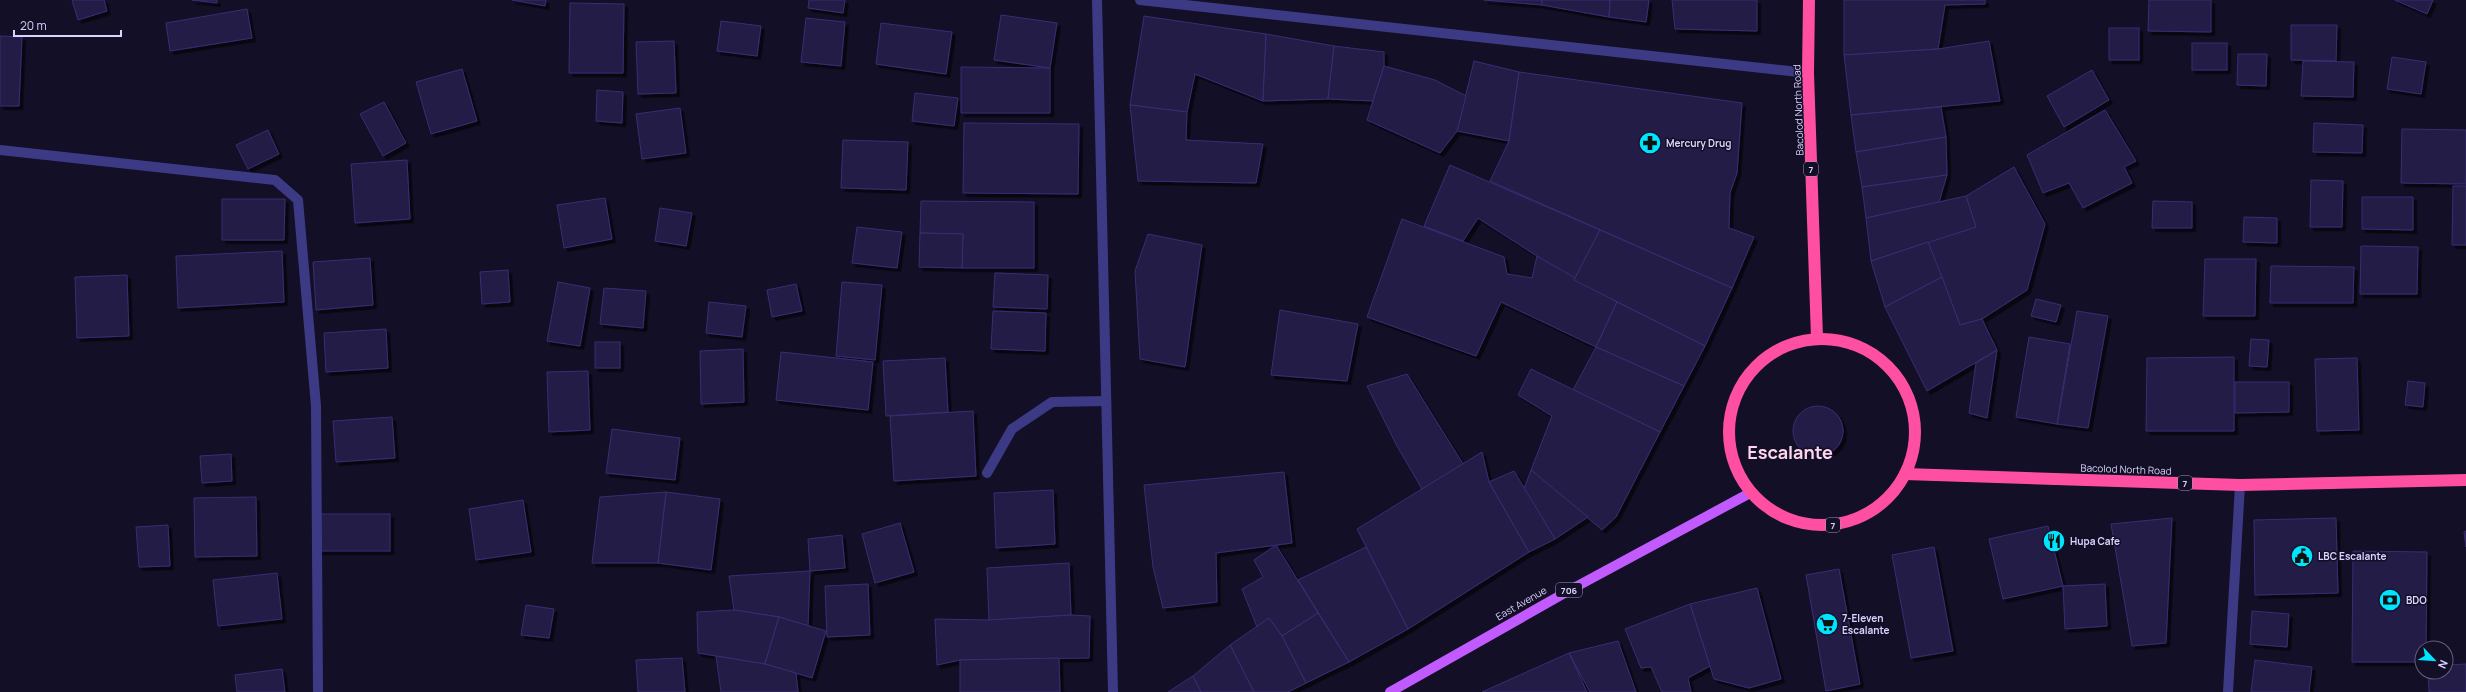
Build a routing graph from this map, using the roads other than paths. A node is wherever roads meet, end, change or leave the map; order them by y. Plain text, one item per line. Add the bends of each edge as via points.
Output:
1 (1097, 0) edge
2 (1140, 0) edge
3 (1809, 0) edge
4 (1808, 73) junction
5 (0, 150) edge
6 (1817, 338) junction
7 (1106, 401) junction
8 (987, 473) dead end
9 (1905, 474) junction
10 (2466, 480) edge
11 (2240, 485) junction
12 (1750, 493) junction
13 (318, 692) edge
14 (1113, 692) edge
15 (1390, 692) edge
16 (2228, 692) edge

1 - 7 street
2 - 4 street
3 - 4 highway, Bacolod North Road / 7
4 - 6 highway, Bacolod North Road / 7
5 - 13 street via 275,180 298,200 316,406
6 - 9 highway, 7 via 1849,342 1878,357 1900,381 1912,410 1914,443
6 - 12 highway, 7 via 1788,345 1763,360 1743,382 1731,409 1728,439 1735,468
7 - 8 street via 1052,402 1012,429
7 - 14 street
9 - 11 highway, Bacolod North Road / 7
9 - 12 highway, 7 via 1887,499 1862,516 1832,525 1802,524 1773,513
10 - 11 highway, Bacolod North Road / 7
11 - 16 street
12 - 15 main road, East Avenue / 706 via 1570,590

